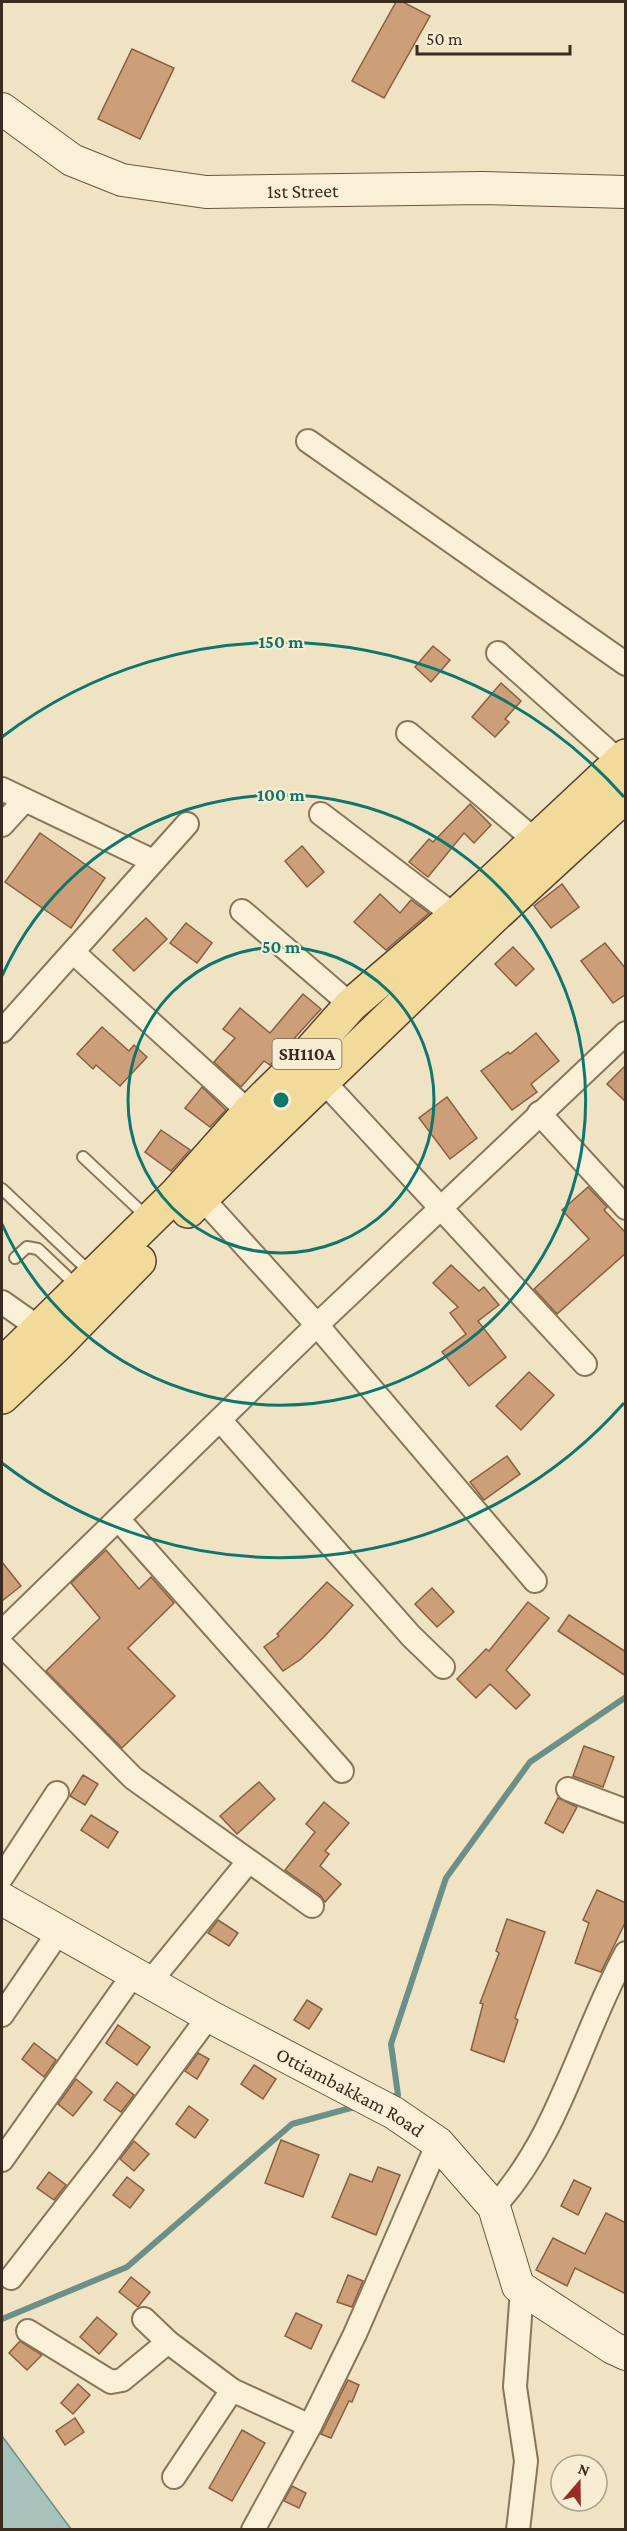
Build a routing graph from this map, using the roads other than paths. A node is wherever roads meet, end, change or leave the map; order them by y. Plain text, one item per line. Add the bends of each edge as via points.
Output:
1 (2, 109) edge
2 (626, 192) edge
3 (308, 441) dead end
4 (498, 653) dead end
5 (626, 664) edge
6 (408, 733) dead end
7 (622, 758) edge
8 (2, 789) edge
9 (624, 799) edge
10 (24, 801) junction
11 (321, 814) dead end
12 (187, 824) dead end
13 (2, 825) edge
14 (536, 841) junction
15 (153, 861) junction
16 (242, 911) dead end
17 (455, 916) junction
18 (74, 952) junction
19 (351, 1005) junction
20 (2, 1031) edge
21 (626, 1033) edge
22 (313, 1071) junction
23 (249, 1112) junction
24 (539, 1113) junction
25 (82, 1157) dead end
26 (2, 1189) edge
27 (201, 1197) junction
28 (440, 1208) junction
29 (626, 1208) edge
30 (150, 1220) junction
31 (15, 1258) dead end
32 (86, 1282) junction
33 (2, 1302) edge
34 (317, 1325) junction
35 (39, 1328) junction
36 (585, 1364) dead end
37 (2, 1365) edge
38 (2, 1397) edge
39 (220, 1420) junction
40 (117, 1519) junction
41 (535, 1581) dead end
42 (2, 1632) edge
43 (2, 1645) edge
44 (443, 1667) dead end
45 (342, 1771) dead end
46 (568, 1790) dead end
47 (57, 1793) dead end
48 (626, 1811) edge
49 (248, 1862) junction
50 (2, 1877) edge
51 (2, 1899) edge
52 (312, 1906) dead end
53 (60, 1930) junction
54 (626, 1953) edge
55 (142, 1977) junction
56 (2, 2015) edge
57 (209, 2016) junction
58 (438, 2143) junction
59 (2, 2160) edge
60 (494, 2207) junction
61 (10, 2278) dead end
62 (522, 2289) junction
63 (144, 2319) dead end
64 (28, 2331) dead end
65 (168, 2342) junction
66 (626, 2354) edge
67 (232, 2390) junction
68 (310, 2426) junction
69 (174, 2477) dead end
70 (253, 2529) edge
71 (518, 2529) edge

1 - 2 street, 1st Street via 72,160 122,180 206,192 483,188
3 - 5 street
4 - 7 street
6 - 14 street
7 - 14 main road, SH110A
8 - 10 street
9 - 22 main road, SH110A
10 - 13 street
10 - 15 street
11 - 17 street
12 - 15 street
14 - 17 main road, SH110A
15 - 18 street
16 - 19 street
17 - 19 main road, SH110A
18 - 20 street
18 - 23 street
19 - 22 main road, SH110A
21 - 24 street
22 - 23 main road, SH110A
22 - 27 main road, SH110A
22 - 28 street
23 - 30 main road, SH110A
24 - 28 street
24 - 29 street
25 - 30 lane
26 - 32 lane
27 - 34 street
27 - 38 main road, SH110A
28 - 34 street
28 - 36 street
30 - 32 main road, SH110A
31 - 32 lane via 27,1247 38,1250
32 - 35 main road, SH110A
33 - 35 street
34 - 39 street
34 - 41 street
35 - 37 main road, SH110A
39 - 40 street
39 - 44 street
40 - 42 street
40 - 45 street
43 - 49 street via 133,1778
46 - 48 street
47 - 50 street
49 - 52 street
49 - 55 street
51 - 53 street, Ottiambakkam Road
53 - 55 street, Ottiambakkam Road
53 - 56 street
54 - 60 street via 548,2129
55 - 57 street, Ottiambakkam Road
55 - 59 street
57 - 58 street, Ottiambakkam Road via 394,2113
57 - 61 street
58 - 60 street, Ottiambakkam Road
58 - 68 street via 355,2334
60 - 62 street, Ottiambakkam Road
62 - 66 street
62 - 71 street via 515,2387 526,2462
63 - 65 street
64 - 65 street via 111,2382 122,2380
65 - 67 street
67 - 68 street
67 - 69 street
68 - 70 street

